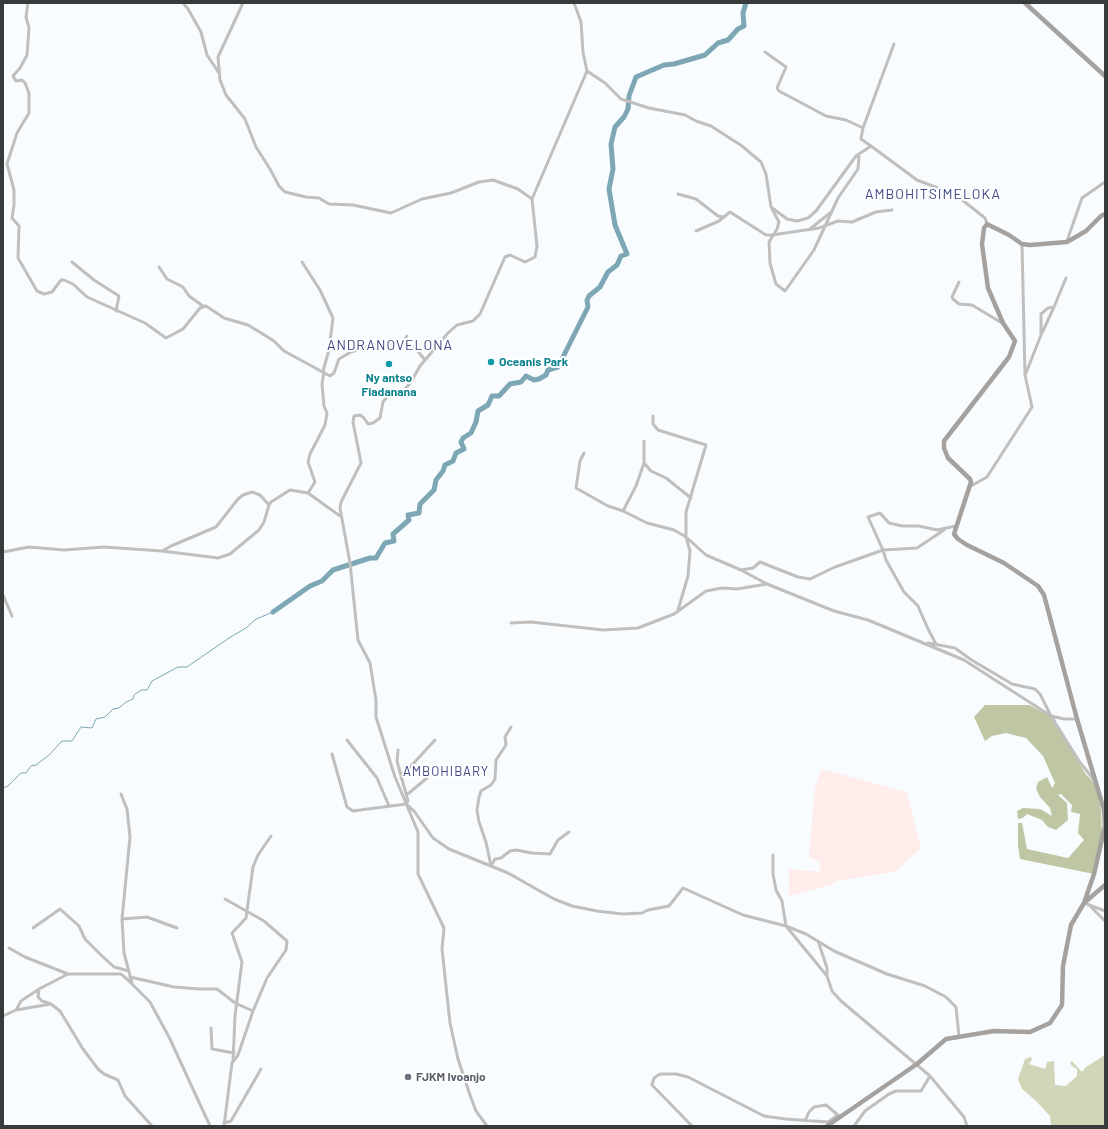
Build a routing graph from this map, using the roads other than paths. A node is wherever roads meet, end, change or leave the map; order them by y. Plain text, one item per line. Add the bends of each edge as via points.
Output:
1 (28, 3) edge
2 (183, 3) edge
3 (243, 3) edge
4 (574, 3) edge
5 (1025, 3) edge
6 (894, 44) dead end
7 (765, 52) dead end
8 (587, 71) junction
9 (220, 74) junction
10 (1105, 76) edge
11 (863, 128) junction
12 (871, 146) junction
13 (856, 156) junction
14 (1105, 182) edge
15 (678, 194) dead end
16 (532, 200) junction
17 (771, 207) junction
18 (892, 210) dead end
19 (830, 213) junction
20 (1105, 214) edge
21 (723, 217) junction
22 (987, 224) junction
23 (825, 226) junction
24 (809, 230) junction
25 (696, 231) dead end
26 (772, 235) junction
27 (1067, 242) junction
28 (1022, 244) junction
29 (72, 262) dead end
30 (302, 262) dead end
31 (159, 267) dead end
32 (1066, 278) dead end
33 (960, 282) dead end
34 (203, 306) junction
35 (1054, 307) junction
36 (116, 311) junction
37 (1003, 323) junction
38 (1042, 335) junction
39 (407, 336) dead end
40 (402, 343) junction
41 (426, 360) junction
42 (323, 372) junction
43 (1025, 375) junction
44 (653, 416) dead end
45 (644, 441) dead end
46 (584, 453) dead end
47 (644, 463) junction
48 (971, 486) junction
49 (308, 493) junction
50 (691, 498) junction
51 (269, 505) junction
52 (623, 511) junction
53 (340, 516) junction
54 (956, 526) junction
55 (946, 529) junction
56 (686, 537) junction
57 (883, 550) junction
58 (162, 551) junction
59 (3, 552) edge
60 (741, 570) junction
61 (767, 584) junction
62 (3, 595) edge
63 (678, 610) junction
64 (12, 616) dead end
65 (512, 623) dead end
66 (924, 642) junction
67 (936, 644) junction
68 (1052, 716) junction
69 (1076, 719) junction
70 (510, 727) dead end
71 (347, 740) dead end
72 (435, 740) dead end
73 (398, 750) dead end
74 (332, 754) dead end
75 (401, 778) junction
76 (427, 778) dead end
77 (1096, 784) junction
78 (121, 794) dead end
79 (406, 794) junction
80 (406, 804) junction
81 (388, 806) junction
82 (569, 832) dead end
83 (271, 836) dead end
84 (773, 854) dead end
85 (491, 866) junction
86 (1105, 885) edge
87 (225, 899) dead end
88 (1084, 903) junction
89 (1090, 906) junction
90 (246, 910) junction
91 (1105, 912) edge
92 (122, 919) junction
93 (1105, 921) edge
94 (786, 926) junction
95 (33, 928) dead end
96 (177, 928) dead end
97 (818, 941) junction
98 (9, 948) dead end
99 (129, 971) junction
100 (68, 974) junction
101 (827, 976) junction
102 (130, 977) junction
103 (133, 985) junction
104 (40, 989) junction
105 (51, 1004) junction
106 (237, 1004) junction
107 (16, 1010) junction
108 (253, 1011) junction
109 (3, 1016) edge
110 (211, 1028) dead end
111 (959, 1036) junction
112 (234, 1053) junction
113 (232, 1063) junction
114 (918, 1064) junction
115 (261, 1068) dead end
116 (930, 1076) junction
117 (839, 1116) junction
118 (806, 1121) junction
119 (224, 1125) edge
120 (152, 1126) edge
121 (210, 1126) edge
122 (487, 1126) edge
123 (692, 1126) edge
124 (827, 1126) edge
125 (854, 1126) edge
126 (967, 1126) edge

1 - 36 street via 27,55 13,76 16,81 22,80 25,83 29,93 29,113 17,132 7,164 14,190 12,218 18,226 18,258 34,288 40,293 52,292 61,280 64,280 73,284 87,297
2 - 9 street via 201,32 207,55
3 - 9 street via 218,57
4 - 8 street via 581,22
5 - 10 street
6 - 11 street
7 - 11 street via 786,67 777,88 779,91 826,116 846,120
8 - 16 street
8 - 17 street via 622,99 649,108 685,115 711,126 742,146 761,162 766,174
9 - 16 street via 226,95 245,119 256,147 285,192 319,198 329,204 353,205 391,213 422,199 493,180 518,188
11 - 12 street via 861,139
12 - 13 street
12 - 22 street via 917,180 956,195 985,218
13 - 17 street via 826,199 808,218 797,221 787,219
13 - 19 street via 859,157 858,169
14 - 27 street via 1082,198
15 - 21 street via 696,199
16 - 41 street via 538,246 535,257 525,262 510,255 505,257 480,314 452,330
17 - 26 street via 779,222
18 - 23 street via 876,212 852,222 838,222
19 - 23 street
19 - 24 street
20 - 27 street
21 - 25 street
21 - 26 street via 730,212 766,235
22 - 28 street
22 - 37 street via 982,244 986,278
23 - 24 street
23 - 26 street via 814,250 785,291 776,284 773,275 769,242
24 - 26 street
27 - 28 street
28 - 43 street
29 - 36 street via 118,296
30 - 42 street via 320,290 333,318
31 - 34 street via 167,278 182,287
32 - 35 street
33 - 37 street via 953,299 960,304 972,305
34 - 36 street via 184,329 166,338 144,323
34 - 42 street via 228,320 248,325 274,341 284,351
35 - 38 street
35 - 38 street via 1041,314
37 - 48 street via 1015,341 1009,357 944,441 948,458 970,479
38 - 43 street
39 - 40 street
40 - 41 street via 416,349
40 - 42 street via 379,343 351,352 338,360 332,376
41 - 53 street via 401,394 389,394 386,397 380,418 373,424 368,424 360,415 354,416 361,463 342,502
42 - 49 street via 324,406 327,413 325,425 308,462 315,482
43 - 48 street via 1032,407 987,477
44 - 50 street via 653,424 658,430 706,445
45 - 47 street
46 - 52 street via 580,461 576,488 608,506
47 - 50 street via 651,471 666,478
47 - 52 street
48 - 54 street
49 - 51 street via 290,490
49 - 53 street
50 - 56 street via 686,512
51 - 58 street via 260,495 252,492 243,495 216,527
51 - 58 street via 259,530 230,554 218,558
52 - 56 street
53 - 80 street via 350,565 358,640 370,663 376,717
54 - 55 street
54 - 69 street via 954,534 958,539 1004,563 1038,586 1044,595
55 - 57 street via 917,548
55 - 57 street via 902,526 889,522 880,513 868,517
56 - 60 street via 706,555
56 - 63 street via 690,551 688,576
57 - 60 street via 810,579 760,562 753,568
57 - 67 street via 904,592 918,606
58 - 59 street via 104,547 64,550 29,547
60 - 61 street
61 - 63 street via 706,591
61 - 66 street via 834,611 868,620
62 - 64 street
63 - 65 street via 674,614 638,628 603,630 531,622
66 - 67 street
66 - 68 street via 964,660
67 - 68 street via 956,648 1012,684 1035,689
68 - 69 street
68 - 77 street
69 - 77 street
70 - 85 street via 505,737 506,745 496,760 495,779 481,791 477,810
71 - 81 street via 377,778
72 - 75 street
73 - 75 street via 397,761
74 - 81 street via 347,806 353,811
75 - 79 street
76 - 79 street
77 - 88 street via 1104,810 1105,826 1094,874
78 - 92 street via 127,809 130,837
79 - 80 street
80 - 81 street
80 - 85 street via 433,838 449,849
80 - 122 street via 418,832 418,874 444,928 442,949 446,999 458,1059 476,1111
82 - 85 street via 558,840 550,854 510,851 495,859
83 - 90 street via 253,867
84 - 94 street via 773,874 776,890 782,901
85 - 94 street via 572,906 623,914 642,913 669,906 683,888 743,916
86 - 88 street
87 - 90 street
88 - 89 street
88 - 111 street via 1070,925 1062,1005 1050,1023 1030,1032 994,1031
89 - 91 street
89 - 93 street
90 - 106 street via 246,918 232,933 242,962
90 - 108 street via 264,921 287,941 286,950 268,978
92 - 96 street via 147,917
92 - 99 street via 124,953
94 - 97 street
94 - 101 street
95 - 99 street via 60,908 79,926 85,939 101,956 114,967
97 - 101 street via 828,968
97 - 111 street via 834,951 887,974 925,986 946,997 956,1007
98 - 100 street
99 - 102 street
100 - 103 street via 121,974
100 - 104 street
101 - 114 street via 832,992 841,1001
102 - 103 street
102 - 106 street via 174,987 217,989
103 - 121 street via 150,1002 166,1031
104 - 105 street via 38,997
104 - 107 street via 20,1001
105 - 107 street
105 - 120 street via 60,1011 98,1069 118,1080 125,1096
106 - 108 street
106 - 112 street
107 - 109 street
108 - 113 street via 238,1055
110 - 112 street via 212,1049
111 - 114 street via 946,1038
112 - 113 street
113 - 119 street
114 - 116 street
114 - 117 street
115 - 119 street via 231,1121
116 - 125 street via 921,1091 896,1091 889,1094 865,1111
116 - 126 street via 964,1117
117 - 118 street via 828,1122
117 - 118 street via 826,1105 814,1107
117 - 124 street
118 - 123 street via 764,1116 688,1077 660,1074 654,1078 652,1085

